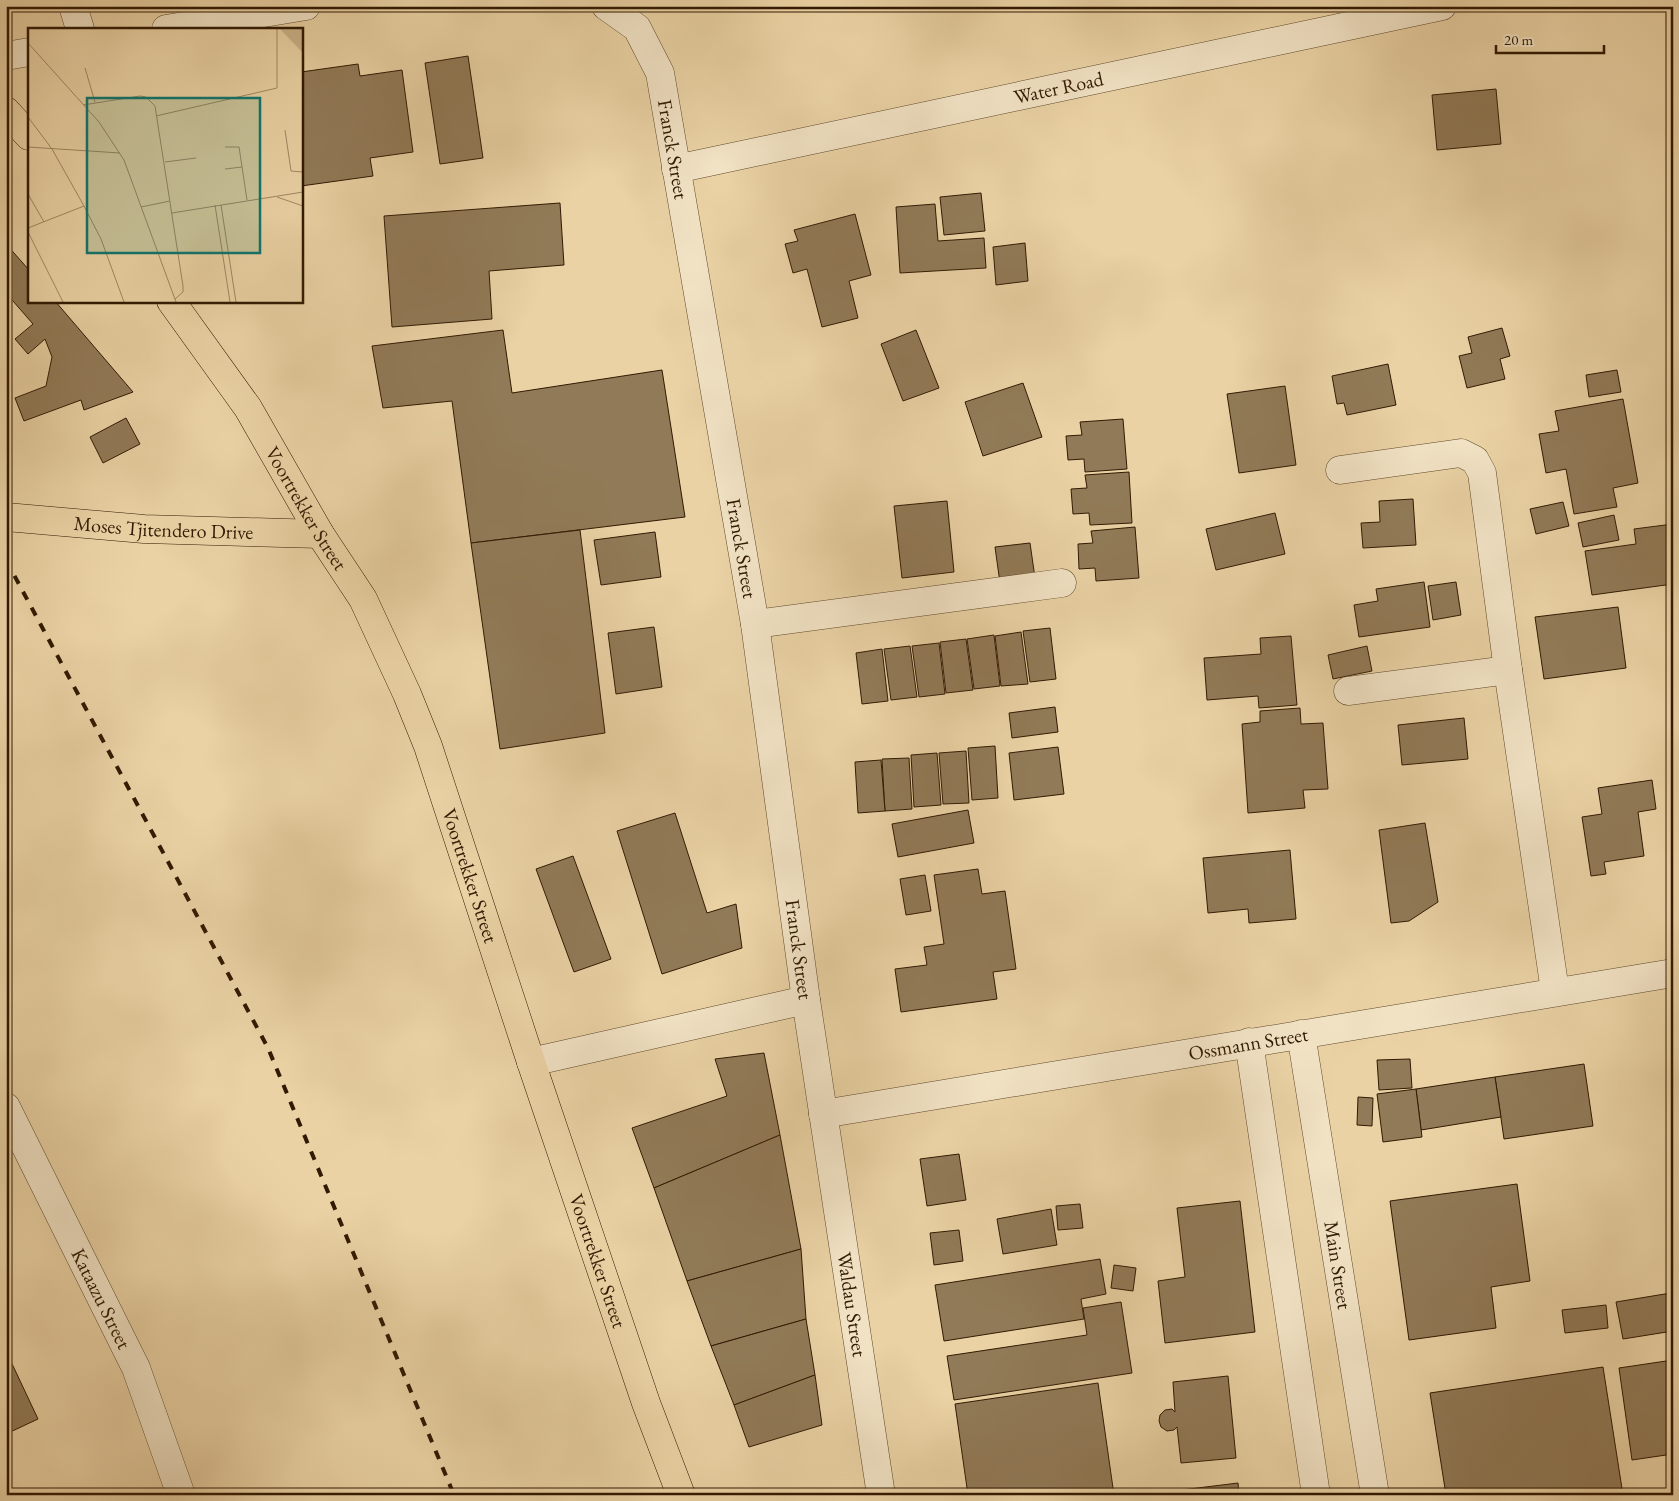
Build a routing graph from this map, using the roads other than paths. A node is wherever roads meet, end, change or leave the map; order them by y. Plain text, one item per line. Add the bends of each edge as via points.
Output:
1 (73, 6) edge
2 (306, 6) edge
3 (606, 6) edge
4 (1442, 6) edge
5 (80, 28) edge
6 (172, 28) edge
7 (28, 52) edge
8 (6, 56) edge
9 (6, 111) edge
10 (28, 135) edge
11 (676, 169) junction
12 (171, 302) edge
13 (1340, 470) dead end
14 (6, 517) edge
15 (320, 534) junction
16 (1062, 583) dead end
17 (755, 624) junction
18 (1508, 670) junction
19 (1348, 691) dead end
20 (1673, 973) edge
21 (1555, 991) junction
22 (806, 1000) junction
23 (1301, 1034) junction
24 (1249, 1042) junction
25 (531, 1062) junction
26 (6, 1107) edge
27 (823, 1114) junction
28 (181, 1495) edge
29 (681, 1495) edge
30 (881, 1495) edge
31 (1316, 1495) edge
32 (1375, 1495) edge

1 - 5 street
2 - 6 street
3 - 11 street, Franck Street via 636,28 660,73
4 - 11 street, Water Road
7 - 8 street
9 - 10 main road
11 - 17 street, Franck Street
12 - 15 main road, Voortrekker Street via 248,408
13 - 18 street via 1461,453 1475,460 1482,473
14 - 15 main road, Moses Tjitendero Drive via 144,529
15 - 25 main road, Voortrekker Street via 363,600 428,746
16 - 17 street
17 - 22 street, Franck Street
18 - 19 street
18 - 21 street
20 - 21 street, Ossmann Street
21 - 23 street, Ossmann Street
22 - 25 street
22 - 27 street, Franck Street
23 - 24 street, Ossmann Street
23 - 32 street, Main Street
24 - 27 street, Ossmann Street
24 - 31 street
25 - 29 main road, Voortrekker Street via 646,1403
26 - 28 street, Kataazu Street via 136,1368
27 - 30 street, Waldau Street

